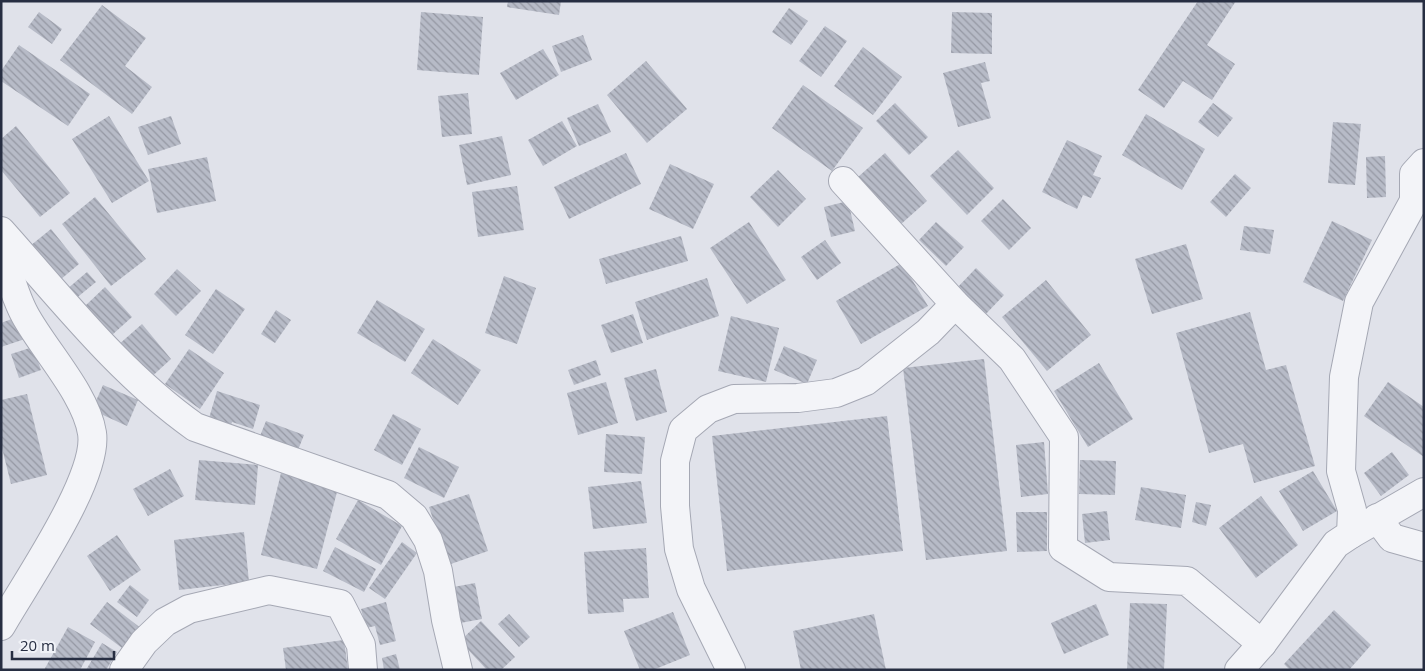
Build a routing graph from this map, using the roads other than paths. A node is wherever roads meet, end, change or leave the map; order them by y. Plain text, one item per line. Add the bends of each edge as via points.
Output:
1 (1424, 162) edge
2 (843, 181) dead end
3 (1, 231) edge
4 (1, 248) edge
5 (8, 288) edge
6 (955, 304) junction
7 (1424, 492) edge
8 (1377, 518) junction
9 (1351, 534) junction
10 (1424, 547) edge
11 (1, 626) edge
12 (1262, 644) junction
13 (124, 670) edge
14 (363, 670) edge
15 (458, 670) edge
16 (731, 670) edge
17 (1238, 670) edge

1 - 9 street via 1414,174 1414,201 1359,302 1350,345 1344,378 1341,471 1352,510
2 - 6 street
3 - 15 street via 121,364 194,427 388,495 414,517 428,540 438,571
4 - 5 street
5 - 11 street via 84,409 92,434 88,464 69,512
6 - 12 street via 1012,359 1064,437 1063,548 1109,576 1187,581
6 - 16 street via 928,332 866,382 827,394 798,398 734,400 708,409 683,430 675,461 679,549 691,588
7 - 8 street
8 - 9 street
8 - 10 street via 1392,538
9 - 12 street via 1336,544
12 - 17 street
13 - 14 street via 144,642 165,622 189,609 269,590 340,604 360,645

